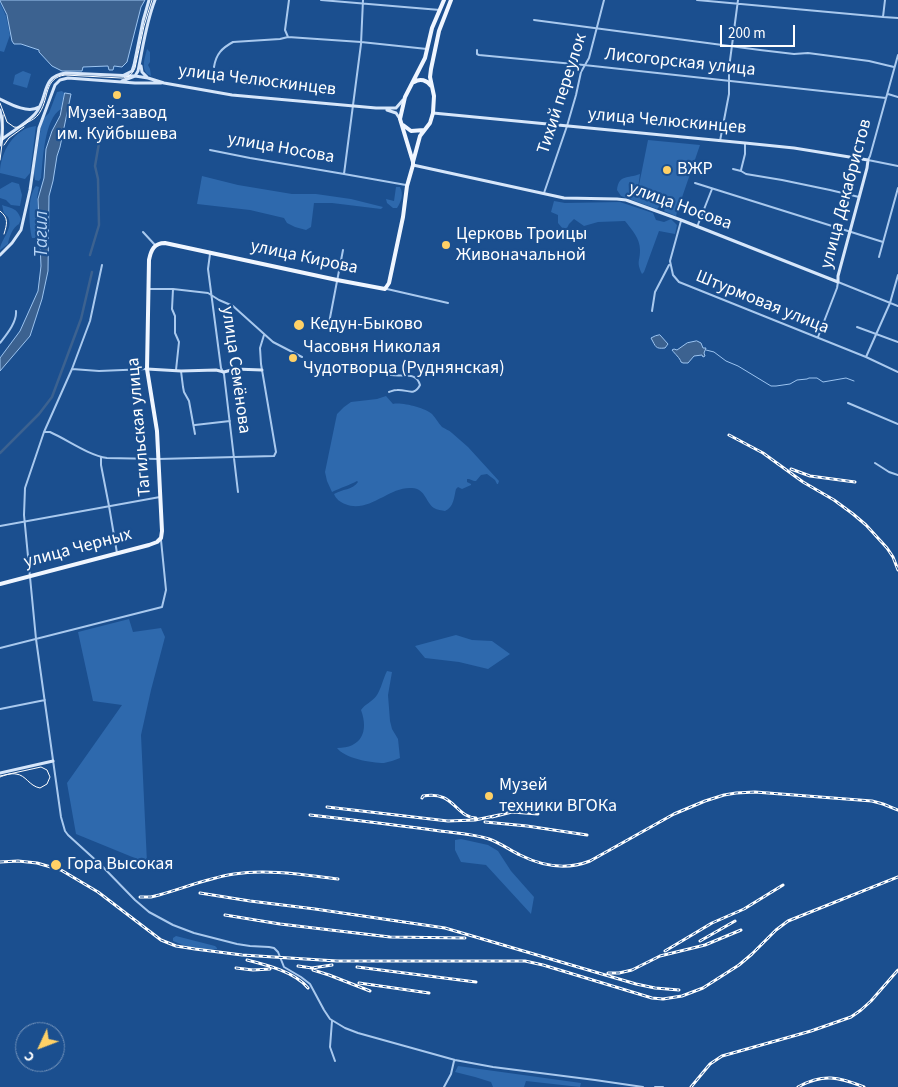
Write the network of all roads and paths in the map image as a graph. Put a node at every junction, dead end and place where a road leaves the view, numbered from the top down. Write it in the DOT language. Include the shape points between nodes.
graph roads {
  1 [pos="149,0"];
  2 [pos="155,0"];
  3 [pos="290,0"];
  4 [pos="321,0"];
  5 [pos="444,0"];
  6 [pos="451,0"];
  7 [pos="604,0"];
  8 [pos="697,0"];
  9 [pos="738,0"];
  10 [pos="886,0"];
  11 [pos="363,2"];
  12 [pos="737,4"];
  13 [pos="440,10"];
  14 [pos="883,17"];
  15 [pos="898,18"];
  16 [pos="534,20"];
  17 [pos="596,29"];
  18 [pos="288,37"];
  19 [pos="361,42"];
  20 [pos="732,46"];
  21 [pos="428,49"];
  22 [pos="477,50"];
  23 [pos="898,55"];
  24 [pos="140,63"];
  25 [pos="584,65"];
  26 [pos="214,66"];
  27 [pos="894,68"];
  28 [pos="122,75"];
  29 [pos="135,76"];
  30 [pos="148,78"];
  31 [pos="729,81"];
  32 [pos="119,82"];
  33 [pos="164,83"];
  34 [pos="413,83"];
  35 [pos="432,88"];
  36 [pos="887,96"];
  37 [pos="898,97"];
  38 [pos="405,98"];
  39 [pos="0,99"];
  40 [pos="354,106"];
  41 [pos="40,107"];
  42 [pos="376,108"];
  43 [pos="0,110"];
  44 [pos="433,113"];
  45 [pos="400,122"];
  46 [pos="567,126"];
  47 [pos="424,130"];
  48 [pos="1,140"];
  49 [pos="720,141"];
  50 [pos="745,143"];
  51 [pos="0,146"];
  52 [pos="210,150"];
  53 [pos="868,160"];
  54 [pos="413,163"];
  55 [pos="898,166"];
  56 [pos="733,169"];
  57 [pos="741,171"];
  58 [pos="344,174"];
  59 [pos="695,183"];
  60 [pos="407,186"];
  61 [pos="712,188"];
  62 [pos="898,188"];
  63 [pos="543,194"];
  64 [pos="859,198"];
  65 [pos="682,220"];
  66 [pos="697,227"];
  67 [pos="143,232"];
  68 [pos="850,232"];
  69 [pos="883,242"];
  70 [pos="155,245"];
  71 [pos="343,250"];
  72 [pos="211,252"];
  73 [pos="0,255"];
  74 [pos="879,257"];
  75 [pos="670,264"];
  76 [pos="102,265"];
  77 [pos="898,275"];
  78 [pos="337,280"];
  79 [pos="838,282"];
  80 [pos="148,289"];
  81 [pos="173,289"];
  82 [pos="385,289"];
  83 [pos="212,295"];
  84 [pos="448,303"];
  85 [pos="890,303"];
  86 [pos="898,306"];
  87 [pos="16,311"];
  88 [pos="652,311"];
  89 [pos="329,323"];
  90 [pos="857,327"];
  91 [pos="264,334"];
  92 [pos="876,334"];
  93 [pos="817,338"];
  94 [pos="898,342"];
  95 [pos="0,343"];
  96 [pos="302,357"];
  97 [pos="866,357"];
  98 [pos="72,369"];
  99 [pos="380,369"];
  100 [pos="147,370"];
  101 [pos="176,370"];
  102 [pos="262,370"];
  103 [pos="181,371"];
  104 [pos="222,371"];
  105 [pos="898,372"];
  106 [pos="389,392"];
  107 [pos="848,403"];
  108 [pos="230,422"];
  109 [pos="898,424"];
  110 [pos="194,425"];
  111 [pos="44,432"];
  112 [pos="195,434"];
  113 [pos="101,457"];
  114 [pos="235,458"];
  115 [pos="158,459"];
  116 [pos="875,463"];
  117 [pos="898,475"];
  118 [pos="238,492"];
  119 [pos="160,497"];
  120 [pos="109,506"];
  121 [pos="24,522"];
  122 [pos="0,526"];
  123 [pos="161,538"];
  124 [pos="117,553"];
  125 [pos="30,576"];
  126 [pos="0,584"];
  127 [pos="36,639"];
  128 [pos="0,648"];
  129 [pos="45,700"];
  130 [pos="0,709"];
  131 [pos="53,761"];
  132 [pos="0,773"];
  133 [pos="332,1021"];
  134 [pos="455,1060"];
  135 [pos="334,1061"];
  136 [pos="444,1087"];
  137 [pos="643,1087"];
  138 [pos="655,1087"];
  139 [pos="663,1087"];
  1 -- 28 [label="street" via="132,71"];
  2 -- 24 [label="street"];
  3 -- 18 [label="street" via="285,30"];
  4 -- 11 [label="street"];
  5 -- 13 [label="main road"];
  6 -- 35 [label="main road" via="437,39 430,77"];
  7 -- 17 [label="street, Тихий переулок"];
  8 -- 12 [label="street"];
  9 -- 12 [label="street"];
  10 -- 14 [label="street"];
  11 -- 13 [label="street"];
  11 -- 19 [label="street"];
  12 -- 14 [label="street"];
  12 -- 20 [label="street"];
  13 -- 21 [label="main road"];
  14 -- 15 [label="street"];
  16 -- 17 [label="street"];
  17 -- 20 [label="street"];
  17 -- 25 [label="street, Тихий переулок"];
  18 -- 19 [label="street"];
  18 -- 26 [label="street" via="233,42 216,56"];
  19 -- 21 [label="street"];
  19 -- 40 [label="street"];
  20 -- 27 [label="street" via="794,54 808,52"];
  20 -- 31 [label="street"];
  21 -- 34 [label="main road"];
  22 -- 25 [label="street, Лисогорская улица" via="478,55"];
  23 -- 27 [label="street, улица Декабристов"];
  24 -- 29 [label="street"];
  24 -- 30 [label="street"];
  25 -- 31 [label="street, Лисогорская улица"];
  25 -- 46 [label="street, Тихий переулок"];
  27 -- 36 [label="street, улица Декабристов"];
  28 -- 29 [label="street, улица Челюскинцев"];
  28 -- 41 [label="street, улица Челюскинцев" via="54,76"];
  29 -- 30 [label="street, улица Челюскинцев"];
  29 -- 32 [label="street"];
  30 -- 33 [label="street, улица Челюскинцев"];
  31 -- 36 [label="street, Лисогорская улица"];
  31 -- 49 [label="street"];
  32 -- 33 [label="street, улица Челюскинцев"];
  32 -- 73 [label="street, улица Челюскинцев" via="68,78 60,80 54,87 40,128 21,230"];
  33 -- 40 [label="street, улица Челюскинцев" via="232,95"];
  34 -- 35 [label="main road" via="426,80"];
  34 -- 38 [label="main road"];
  35 -- 44 [label="main road"];
  36 -- 37 [label="street, Лисогорская улица"];
  36 -- 53 [label="street, улица Декабристов"];
  38 -- 42 [label="street, улица Челюскинцев" via="396,108"];
  38 -- 45 [label="main road"];
  39 -- 41 [label="street" via="29,110"];
  40 -- 42 [label="street, улица Челюскинцев"];
  40 -- 58 [label="street"];
  41 -- 48 [label="street"];
  42 -- 45 [label="street, улица Челюскинцев" via="393,111"];
  43 -- 48 [label="street"];
  44 -- 46 [label="street, улица Челюскинцев"];
  44 -- 47 [label="main road"];
  45 -- 47 [label="main road" via="411,131"];
  45 -- 54 [label="main road"];
  46 -- 49 [label="street, улица Челюскинцев"];
  46 -- 63 [label="street, Тихий переулок"];
  47 -- 54 [label="main road" via="418,139"];
  48 -- 51 [label="street"];
  49 -- 50 [label="street, улица Челюскинцев"];
  50 -- 53 [label="street, улица Челюскинцев"];
  50 -- 57 [label="street"];
  52 -- 58 [label="street, улица Носова"];
  53 -- 55 [label="street, улица Челюскинцев"];
  53 -- 64 [label="street, улица Декабристов"];
  54 -- 60 [label="main road"];
  54 -- 63 [label="street, улица Носова"];
  56 -- 57 [label="street"];
  57 -- 64 [label="street"];
  58 -- 60 [label="street, улица Носова"];
  59 -- 61 [label="street"];
  60 -- 82 [label="main road" via="403,217"];
  61 -- 66 [label="street"];
  61 -- 68 [label="street"];
  62 -- 69 [label="street"];
  63 -- 65 [label="street, улица Носова" via="573,199 621,199"];
  64 -- 68 [label="street, улица Декабристов"];
  65 -- 66 [label="street, улица Носова"];
  65 -- 75 [label="street"];
  66 -- 79 [label="street, улица Носова"];
  67 -- 70 [label="street"];
  68 -- 69 [label="street"];
  68 -- 79 [label="street, улица Декабристов"];
  69 -- 74 [label="street"];
  70 -- 72 [label="main road, улица Кирова" via="165,243"];
  70 -- 80 [label="main road, Тагильская улица" via="149,260"];
  71 -- 78 [label="street"];
  72 -- 78 [label="main road, улица Кирова"];
  72 -- 83 [label="street, улица Семёнова" via="208,269"];
  75 -- 88 [label="street" via="655,292"];
  75 -- 93 [label="street, Штурмовая улица" via="673,275 683,284"];
  76 -- 98 [label="street" via="90,321"];
  77 -- 85 [label="street"];
  78 -- 82 [label="main road, улица Кирова"];
  78 -- 89 [label="street"];
  79 -- 85 [label="street, улица Носова"];
  79 -- 93 [label="street, улица Декабристов"];
  80 -- 81 [label="street"];
  80 -- 100 [label="main road, Тагильская улица"];
  81 -- 83 [label="street"];
  81 -- 101 [label="street" via="172,309 179,342"];
  82 -- 84 [label="street, улица Кирова"];
  83 -- 91 [label="street" via="233,306"];
  83 -- 104 [label="street, улица Семёнова"];
  85 -- 86 [label="street, улица Носова"];
  85 -- 92 [label="street"];
  87 -- 95 [label="street" via="10,329"];
  90 -- 92 [label="street"];
  91 -- 96 [label="street"];
  91 -- 102 [label="street" via="260,354"];
  92 -- 94 [label="street"];
  92 -- 97 [label="street"];
  93 -- 97 [label="street, Штурмовая улица"];
  97 -- 105 [label="street, Штурмовая улица"];
  98 -- 100 [label="street"];
  98 -- 111 [label="street"];
  99 -- 106 [label="street" via="391,374 413,376 419,381 420,385 414,391"];
  100 -- 101 [label="street"];
  100 -- 115 [label="main road, Тагильская улица" via="156,418"];
  101 -- 103 [label="street"];
  102 -- 104 [label="street"];
  102 -- 114 [label="street" via="276,454 272,457"];
  103 -- 104 [label="street"];
  103 -- 110 [label="street"];
  104 -- 108 [label="street, улица Семёнова"];
  107 -- 109 [label="street"];
  108 -- 110 [label="street"];
  108 -- 114 [label="street, улица Семёнова"];
  110 -- 112 [label="street"];
  111 -- 113 [label="street"];
  111 -- 121 [label="street" via="25,488"];
  113 -- 115 [label="street"];
  113 -- 120 [label="street"];
  114 -- 115 [label="street"];
  114 -- 118 [label="street, улица Семёнова"];
  115 -- 119 [label="main road, Тагильская улица"];
  116 -- 117 [label="street"];
  119 -- 120 [label="street"];
  119 -- 123 [label="main road, Тагильская улица"];
  120 -- 121 [label="street"];
  120 -- 124 [label="street"];
  121 -- 122 [label="street"];
  121 -- 125 [label="street"];
  123 -- 124 [label="main road, улица Черных" via="149,545"];
  123 -- 127 [label="street, Тагильская улица" via="166,590 162,607"];
  124 -- 125 [label="main road, улица Черных"];
  125 -- 126 [label="main road, улица Черных"];
  125 -- 127 [label="street"];
  127 -- 128 [label="street"];
  127 -- 129 [label="street"];
  129 -- 130 [label="street"];
  129 -- 131 [label="street"];
  131 -- 132 [label="street"];
  131 -- 133 [label="street" via="65,831 135,900 162,920 194,933 237,944 274,948 284,967 310,984"];
  133 -- 134 [label="street" via="358,1033"];
  133 -- 135 [label="street" via="330,1046"];
  134 -- 136 [label="street"];
  134 -- 137 [label="street"];
  138 -- 139 [label="street"];
}
